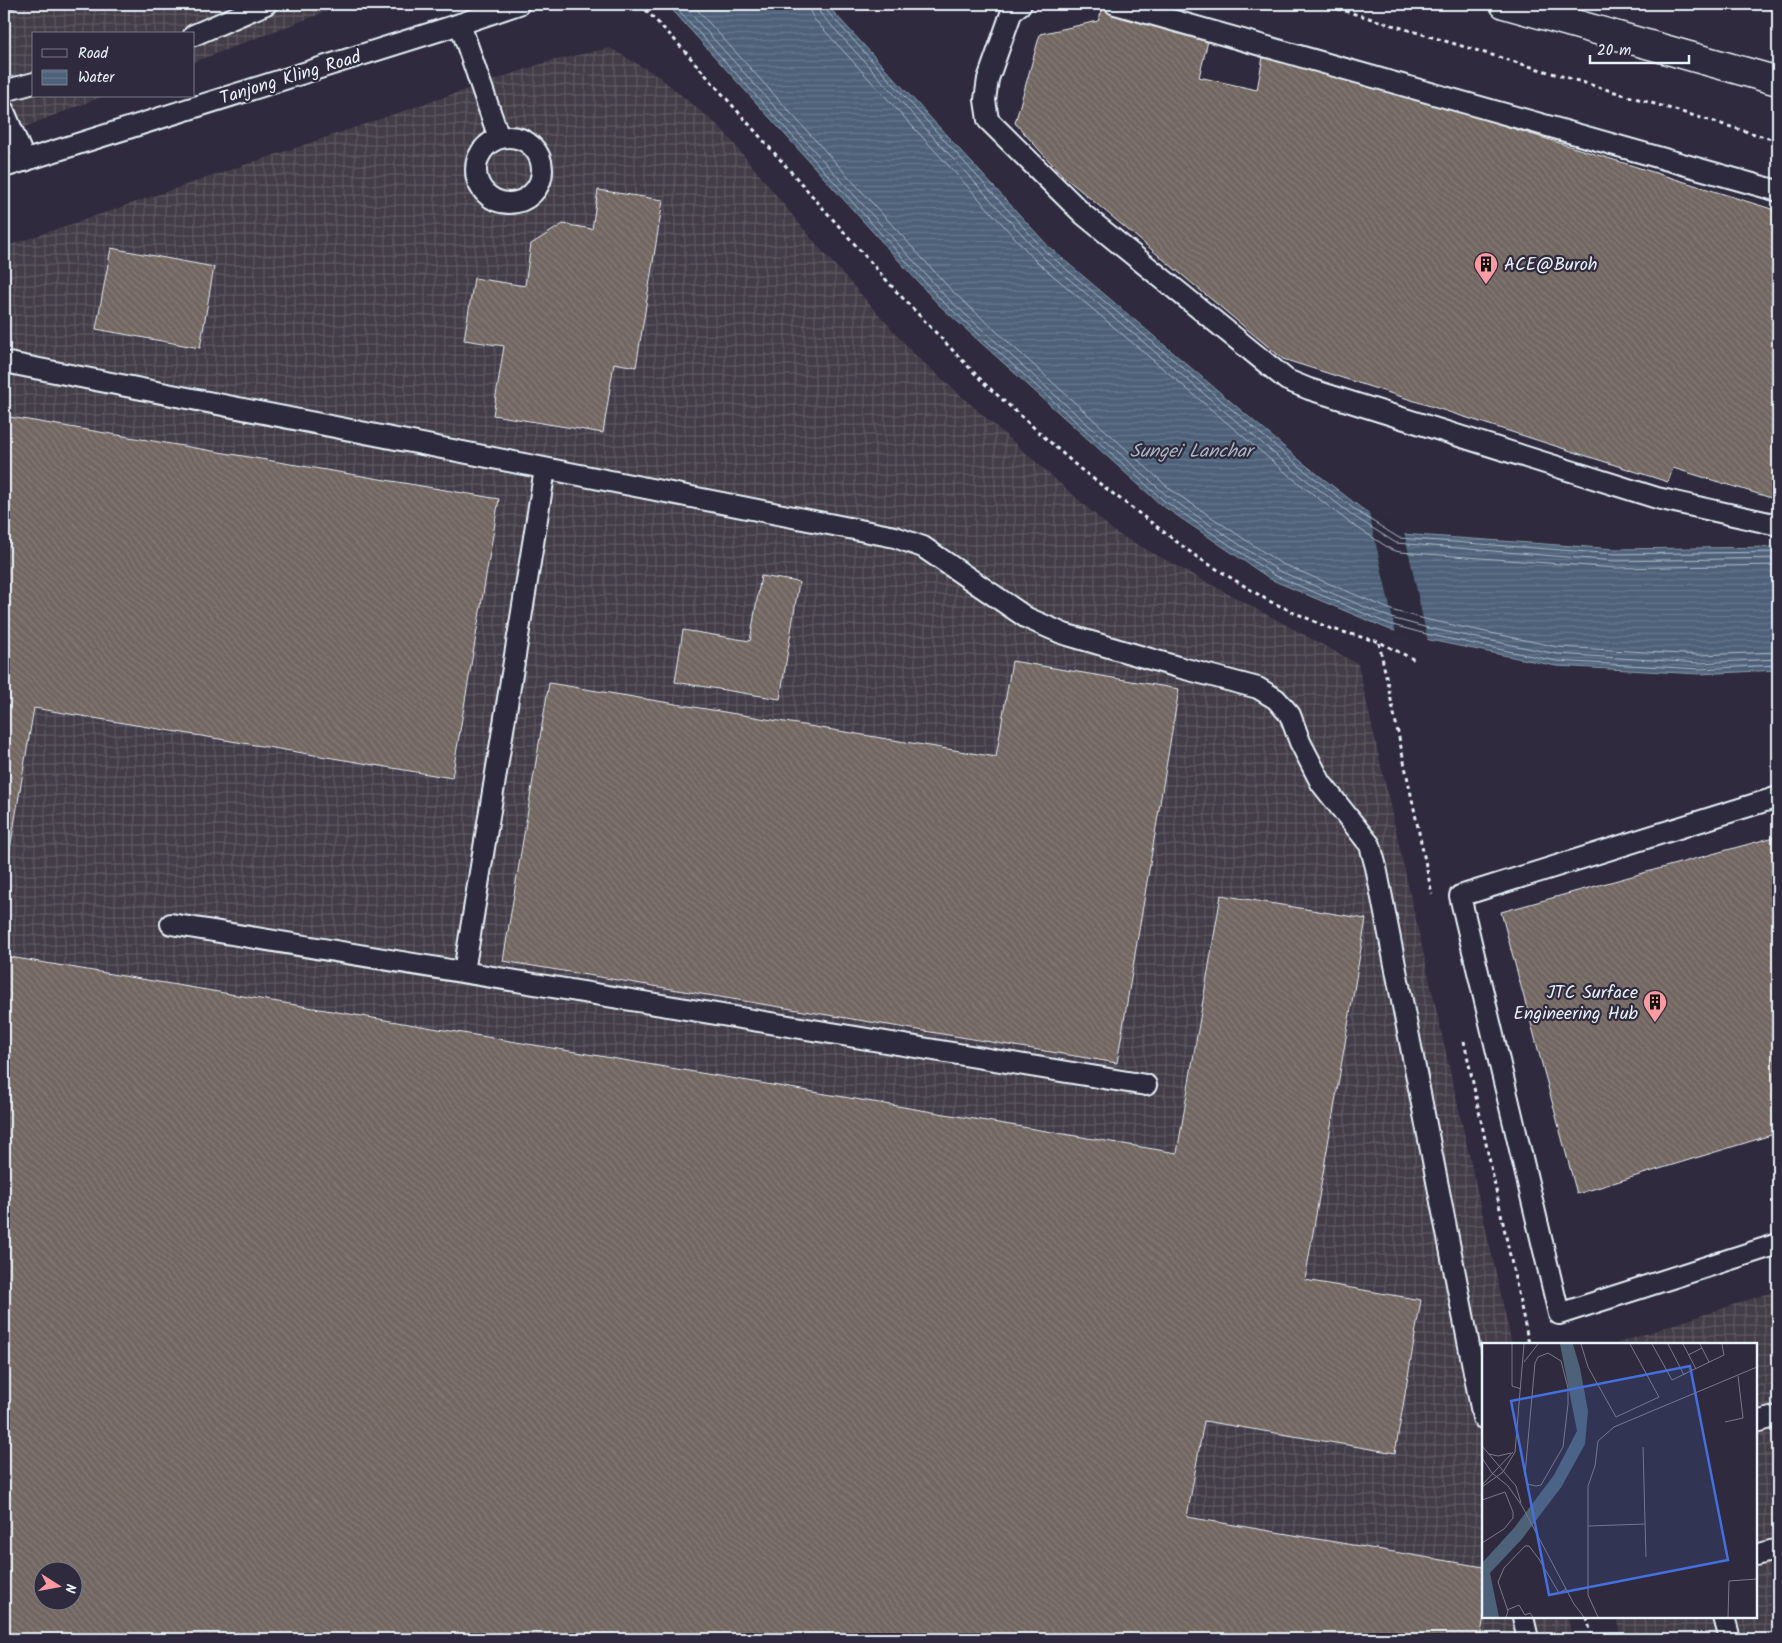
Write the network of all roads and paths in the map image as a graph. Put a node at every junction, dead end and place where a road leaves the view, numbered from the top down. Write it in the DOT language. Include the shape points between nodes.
graph roads {
  1 [pos="266,4"];
  2 [pos="519,4"];
  3 [pos="640,4"];
  4 [pos="1021,4"];
  5 [pos="1116,4"];
  6 [pos="1322,4"];
  7 [pos="1504,4"];
  8 [pos="1755,4"];
  9 [pos="1778,11"];
  10 [pos="460,24"];
  11 [pos="195,35"];
  12 [pos="1778,80"];
  13 [pos="32,84"];
  14 [pos="4,92"];
  15 [pos="4,111"];
  16 [pos="499,138"];
  17 [pos="1778,141"];
  18 [pos="25,161"];
  19 [pos="4,167"];
  20 [pos="1778,191"];
  21 [pos="4,362"];
  22 [pos="545,468"];
  23 [pos="1778,525"];
  24 [pos="1415,660"];
  25 [pos="1778,796"];
  26 [pos="171,924"];
  27 [pos="464,972"];
  28 [pos="1146,1085"];
  29 [pos="1778,1244"];
  30 [pos="1482,1413"];
  31 [pos="1778,1416"];
  32 [pos="1757,1422"];
  33 [pos="1778,1549"];
  34 [pos="1757,1555"];
  35 [pos="1523,1618"];
  36 [pos="1587,1618"];
  37 [pos="1724,1618"];
  38 [pos="1528,1639"];
  39 [pos="1592,1639"];
  40 [pos="1730,1639"];
  1 -- 11 [label="lane"];
  2 -- 10 [label="lane, Tanjong Kling Road"];
  3 -- 24 [label="path" via="896,291 985,384 1079,468 1197,557 1269,601 1329,628 1378,642"];
  4 -- 23 [label="lane" via="1012,11 988,78 985,100 988,120 1084,214 1287,380 1657,498"];
  5 -- 20 [label="lane"];
  6 -- 17 [label="path"];
  7 -- 12 [label="street"];
  8 -- 9 [label="path"];
  10 -- 16 [label="lane"];
  10 -- 18 [label="lane, Tanjong Kling Road"];
  13 -- 14 [label="lane"];
  15 -- 18 [label="lane"];
  18 -- 19 [label="lane, Tanjong Kling Road"];
  21 -- 22 [label="lane"];
  22 -- 27 [label="lane"];
  22 -- 30 [label="lane" via="895,537 923,547 1027,618 1064,634 1258,688 1276,699 1290,715 1321,783 1370,845"];
  25 -- 29 [label="lane" via="1460,896 1560,1314"];
  26 -- 27 [label="lane"];
  27 -- 28 [label="lane"];
  31 -- 32 [label="lane"];
  33 -- 34 [label="lane"];
  35 -- 38 [label="lane"];
  36 -- 39 [label="path"];
  37 -- 40 [label="lane"];
}
